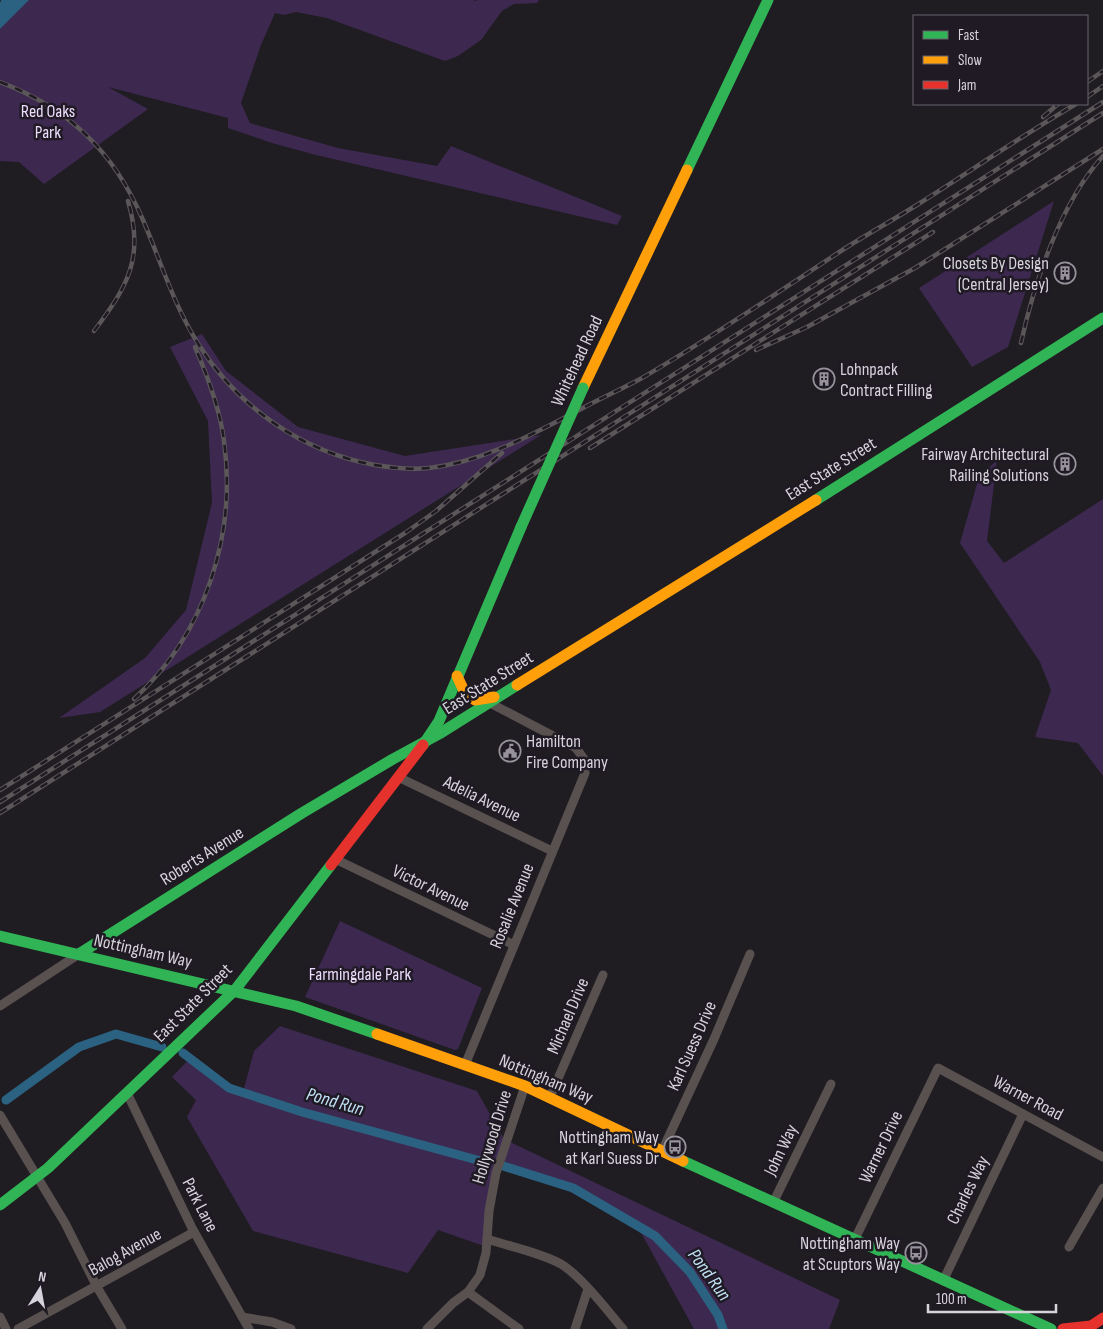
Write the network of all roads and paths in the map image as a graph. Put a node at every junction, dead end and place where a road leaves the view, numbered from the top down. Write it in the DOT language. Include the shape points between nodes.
graph roads {
  1 [pos="768,0"];
  2 [pos="1103,318"];
  3 [pos="457,676"];
  4 [pos="495,700"];
  5 [pos="426,741"];
  6 [pos="398,777"];
  7 [pos="552,851"];
  8 [pos="335,859"];
  9 [pos="0,936"];
  10 [pos="514,945"];
  11 [pos="79,954"];
  12 [pos="750,954"];
  13 [pos="603,975"];
  14 [pos="234,990"];
  15 [pos="0,1006"];
  16 [pos="465,1065"];
  17 [pos="938,1068"];
  18 [pos="830,1084"];
  19 [pos="525,1086"];
  20 [pos="127,1093"];
  21 [pos="550,1097"];
  22 [pos="0,1114"];
  23 [pos="1023,1114"];
  24 [pos="662,1151"];
  25 [pos="1103,1157"];
  26 [pos="38,1176"];
  27 [pos="1103,1188"];
  28 [pos="774,1204"];
  29 [pos="0,1205"];
  30 [pos="194,1232"];
  31 [pos="487,1239"];
  32 [pos="854,1240"];
  33 [pos="1069,1247"];
  34 [pos="943,1281"];
  35 [pos="97,1286"];
  36 [pos="588,1289"];
  37 [pos="468,1292"];
  38 [pos="242,1317"];
  39 [pos="0,1318"];
  40 [pos="1103,1318"];
  41 [pos="573,1327"];
  42 [pos="6,1329"];
  43 [pos="18,1329"];
  44 [pos="122,1329"];
  45 [pos="249,1329"];
  46 [pos="291,1329"];
  47 [pos="427,1329"];
  48 [pos="519,1329"];
  49 [pos="623,1329"];
  50 [pos="1051,1329"];
  51 [pos="1062,1329"];
  1 -- 3 [label="street, Whitehead Road, bridge" via="583,388"];
  2 -- 4 [label="street, East State Street"];
  3 -- 4 [label="street" via="465,693 475,700"];
  3 -- 5 [label="street, Whitehead Road" via="439,721"];
  4 -- 5 [label="street, East State Street"];
  4 -- 7 [label="street, Rosalie Avenue" via="576,748 584,759 585,774"];
  5 -- 6 [label="street, East State Street"];
  5 -- 11 [label="street, Roberts Avenue" via="266,836"];
  6 -- 7 [label="street, Adelia Avenue"];
  6 -- 8 [label="street, East State Street"];
  7 -- 10 [label="street, Rosalie Avenue"];
  8 -- 10 [label="street, Victor Avenue"];
  8 -- 14 [label="street, East State Street"];
  9 -- 11 [label="street, Nottingham Way"];
  10 -- 16 [label="street, Rosalie Avenue"];
  11 -- 14 [label="street, Nottingham Way"];
  11 -- 15 [label="street, Roberts Avenue"];
  12 -- 24 [label="street, Karl Suess Drive"];
  13 -- 21 [label="street, Michael Drive"];
  14 -- 16 [label="street, Nottingham Way" via="319,1013"];
  14 -- 20 [label="street, East State Street"];
  16 -- 19 [label="street, Nottingham Way"];
  17 -- 23 [label="street, Warner Road"];
  17 -- 32 [label="street, Warner Drive"];
  18 -- 28 [label="street, John Way"];
  19 -- 21 [label="street, Nottingham Way"];
  19 -- 31 [label="street, Hollywood Drive" via="496,1174"];
  20 -- 26 [label="street, East State Street"];
  20 -- 30 [label="street, Park Lane"];
  21 -- 24 [label="street, Nottingham Way"];
  22 -- 26 [label="street"];
  23 -- 25 [label="street, Warner Road"];
  23 -- 34 [label="street, Charles Way"];
  24 -- 28 [label="street, Nottingham Way"];
  26 -- 29 [label="street, East State Street"];
  26 -- 35 [label="street"];
  27 -- 33 [label="street"];
  28 -- 32 [label="street, Nottingham Way"];
  30 -- 35 [label="street, Balog Avenue"];
  30 -- 38 [label="street, Park Lane"];
  31 -- 36 [label="street" via="552,1260"];
  31 -- 37 [label="street, Hollywood Drive" via="484,1264"];
  32 -- 34 [label="street, Nottingham Way"];
  34 -- 50 [label="street, Nottingham Way"];
  35 -- 43 [label="street, Balog Avenue"];
  35 -- 44 [label="street"];
  36 -- 41 [label="street"];
  36 -- 49 [label="street"];
  37 -- 47 [label="street, Hollywood Drive"];
  37 -- 48 [label="street"];
  38 -- 45 [label="street, Park Lane"];
  38 -- 46 [label="street"];
  39 -- 42 [label="street"];
  40 -- 51 [label="street" via="1092,1326"];
}
